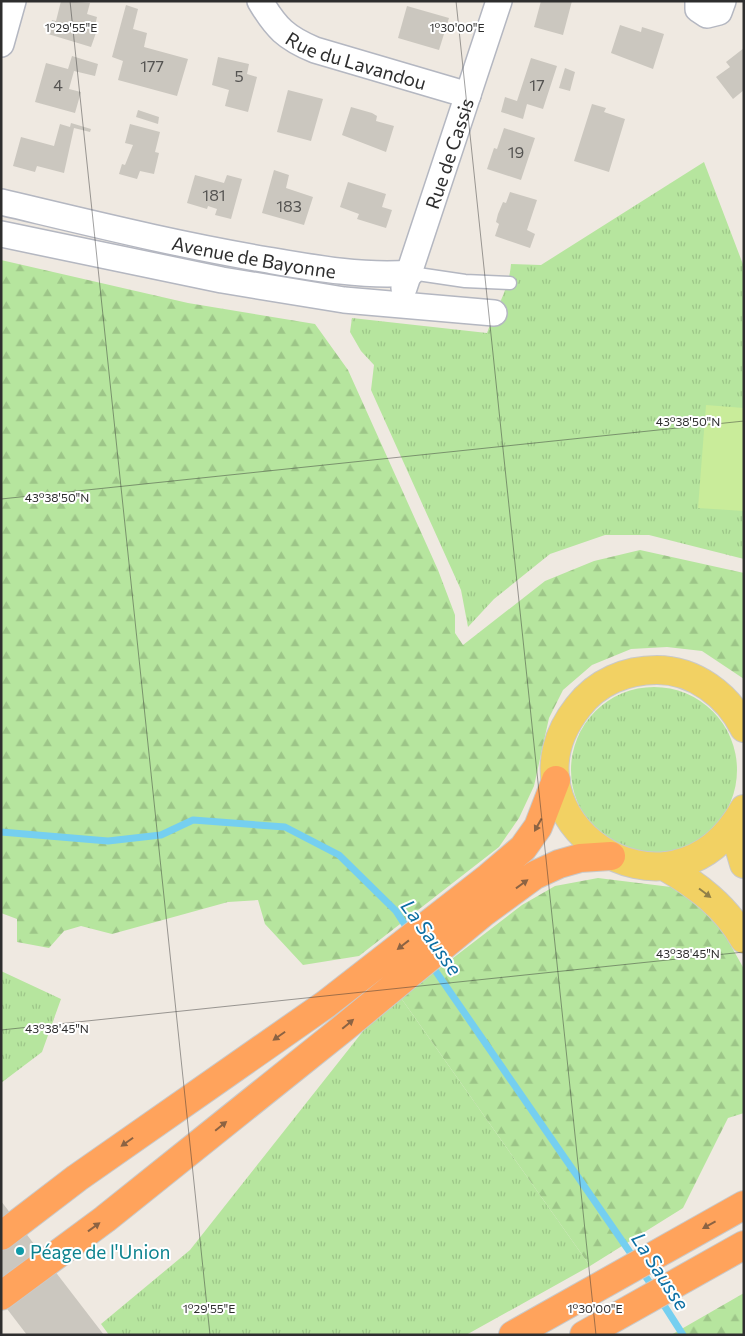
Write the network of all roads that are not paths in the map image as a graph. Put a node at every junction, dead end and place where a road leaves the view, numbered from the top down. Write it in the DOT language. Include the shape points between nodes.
graph roads {
  1 [pos="13,1"];
  2 [pos="260,1"];
  3 [pos="499,1"];
  4 [pos="698,1"];
  5 [pos="722,1"];
  6 [pos="1,44"];
  7 [pos="468,95"];
  8 [pos="1,202"];
  9 [pos="1,234"];
  10 [pos="411,273"];
  11 [pos="510,283"];
  12 [pos="398,304"];
  13 [pos="494,313"];
  14 [pos="744,728"];
  15 [pos="556,780"];
  16 [pos="740,816"];
  17 [pos="611,856"];
  18 [pos="744,864"];
  19 [pos="664,866"];
  20 [pos="476,903"];
  21 [pos="744,939"];
  22 [pos="744,1205"];
  23 [pos="1,1236"];
  24 [pos="744,1245"];
  25 [pos="1,1296"];
  26 [pos="513,1335"];
  27 [pos="584,1335"];
  1 -- 6 [label="street"];
  2 -- 7 [label="street, Rue du Lavandou" via="282,33 296,42"];
  3 -- 7 [label="street, Rue de Cassis"];
  4 -- 5 [label="street" via="698,9 707,15 719,12"];
  7 -- 10 [label="street, Rue de Cassis"];
  8 -- 10 [label="street, Avenue de Bayonne" via="194,248 309,267"];
  9 -- 12 [label="street, Avenue de Bayonne" via="222,280 344,300"];
  10 -- 11 [label="lane, Avenue de Bayonne" via="465,281"];
  10 -- 12 [label="street, Rue de Cassis"];
  12 -- 13 [label="street, Avenue de Bayonne"];
  14 -- 15 [label="main road" via="724,698 706,685 686,675 642,670 601,685 570,716 560,737"];
  15 -- 17 [label="main road" via="574,825 584,838"];
  15 -- 20 [label="highway, one-way" via="538,827"];
  16 -- 18 [label="main road" via="739,847"];
  16 -- 19 [label="main road" via="722,839 705,852"];
  17 -- 19 [label="main road" via="637,865"];
  20 -- 17 [label="highway, one-way" via="559,864 580,858"];
  19 -- 21 [label="main road, one-way" via="712,899 733,921"];
  20 -- 23 [label="highway, one-way" via="362,977 77,1178"];
  25 -- 20 [label="highway, one-way" via="105,1219 378,999"];
  22 -- 26 [label="highway, one-way"];
  24 -- 27 [label="highway"];
}
